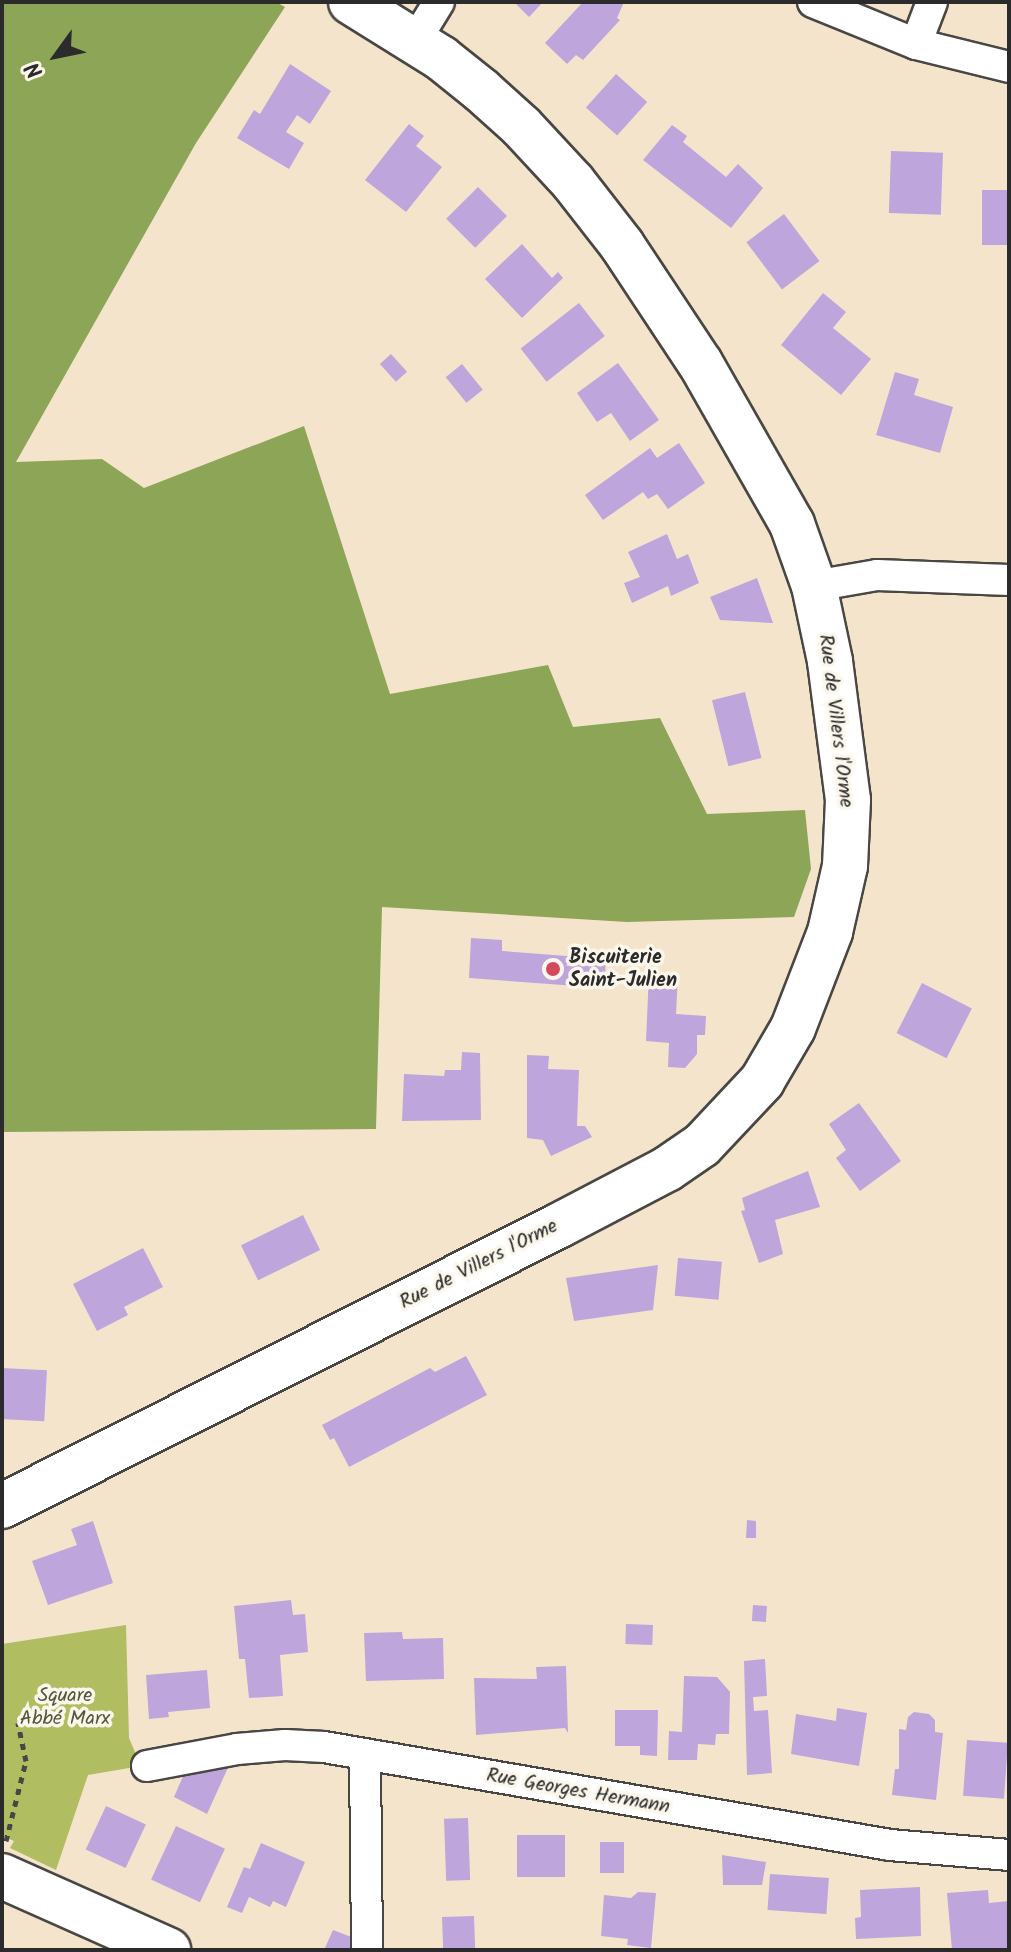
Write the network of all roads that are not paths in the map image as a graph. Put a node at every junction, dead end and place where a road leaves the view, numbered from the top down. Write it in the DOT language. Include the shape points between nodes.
graph roads {
  1 [pos="351,2"];
  2 [pos="439,2"];
  3 [pos="813,2"];
  4 [pos="932,2"];
  5 [pos="415,41"];
  6 [pos="916,44"];
  7 [pos="1009,67"];
  8 [pos="1009,580"];
  9 [pos="814,586"];
  10 [pos="2,1506"];
  11 [pos="365,1757"];
  12 [pos="147,1766"];
  13 [pos="1009,1855"];
  14 [pos="3,1862"];
  15 [pos="168,1950"];
  16 [pos="367,1950"];
  1 -- 5 [label="main road, Rue de Villers l'Orme"];
  2 -- 5 [label="street"];
  3 -- 6 [label="street"];
  4 -- 6 [label="street"];
  5 -- 9 [label="main road, Rue de Villers l'Orme" via="521,126 622,245 767,476 792,524"];
  6 -- 7 [label="street"];
  8 -- 9 [label="street" via="877,575"];
  9 -- 10 [label="main road, Rue de Villers l'Orme" via="830,661 848,800 845,866 830,932 793,1028 762,1081 734,1114 667,1169"];
  11 -- 12 [label="street, Rue Georges Hermann" via="285,1745"];
  11 -- 13 [label="street, Rue Georges Hermann" via="890,1845"];
  11 -- 16 [label="street"];
  14 -- 15 [label="main road"];
}
